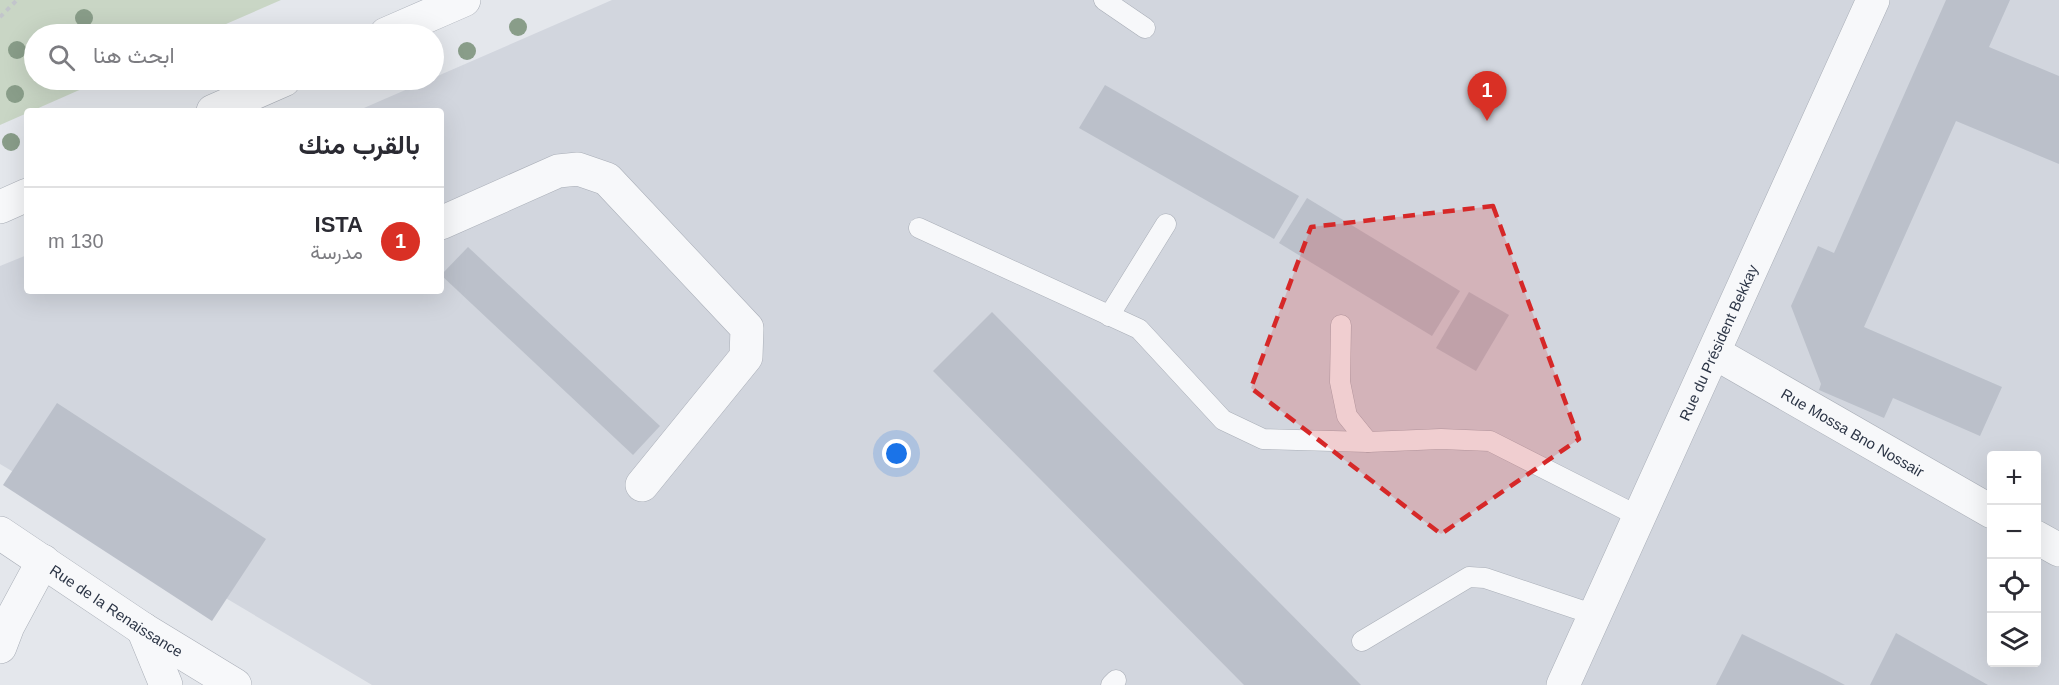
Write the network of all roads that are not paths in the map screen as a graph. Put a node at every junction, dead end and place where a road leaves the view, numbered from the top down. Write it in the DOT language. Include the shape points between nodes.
graph roads {
  1 [pos="464,0"];
  2 [pos="1104,0"];
  3 [pos="1873,0"];
  4 [pos="410,24"];
  5 [pos="1145,28"];
  6 [pos="270,90"];
  7 [pos="251,104"];
  8 [pos="229,108"];
  9 [pos="24,196"];
  10 [pos="0,207"];
  11 [pos="444,222"];
  12 [pos="1166,224"];
  13 [pos="920,228"];
  14 [pos="1109,316"];
  15 [pos="1341,325"];
  16 [pos="1715,353"];
  17 [pos="1368,442"];
  18 [pos="642,485"];
  19 [pos="1987,509"];
  20 [pos="1640,517"];
  21 [pos="0,533"];
  22 [pos="2041,539"];
  23 [pos="2059,550"];
  24 [pos="43,561"];
  25 [pos="1595,615"];
  26 [pos="143,629"];
  27 [pos="1362,641"];
  28 [pos="0,646"];
  29 [pos="166,685"];
  30 [pos="235,685"];
  31 [pos="1563,685"];
  1 -- 4 [label="street"];
  2 -- 5 [label="lane"];
  3 -- 16 [label="street, Rue du Président Bekkay"];
  6 -- 7 [label="street"];
  7 -- 8 [label="street"];
  9 -- 10 [label="street"];
  11 -- 18 [label="street" via="558,171 578,169 607,179 747,328 746,357"];
  12 -- 14 [label="lane"];
  13 -- 14 [label="lane"];
  14 -- 17 [label="lane" via="1139,329 1222,420 1263,439"];
  15 -- 17 [label="lane" via="1340,382 1347,416"];
  16 -- 19 [label="street, Rue Mossa Bno Nossair"];
  16 -- 20 [label="street, Rue du Président Bekkay"];
  17 -- 20 [label="lane" via="1441,438 1490,441"];
  20 -- 25 [label="street, Rue du Président Bekkay"];
  21 -- 24 [label="street, Rue de la Renaissance"];
  22 -- 23 [label="street"];
  24 -- 26 [label="street, Rue de la Renaissance"];
  24 -- 28 [label="street"];
  25 -- 27 [label="lane" via="1496,582 1469,577"];
  25 -- 31 [label="street, Rue du Président Bekkay"];
  26 -- 29 [label="street"];
  26 -- 30 [label="street, Rue de la Renaissance"];
}
